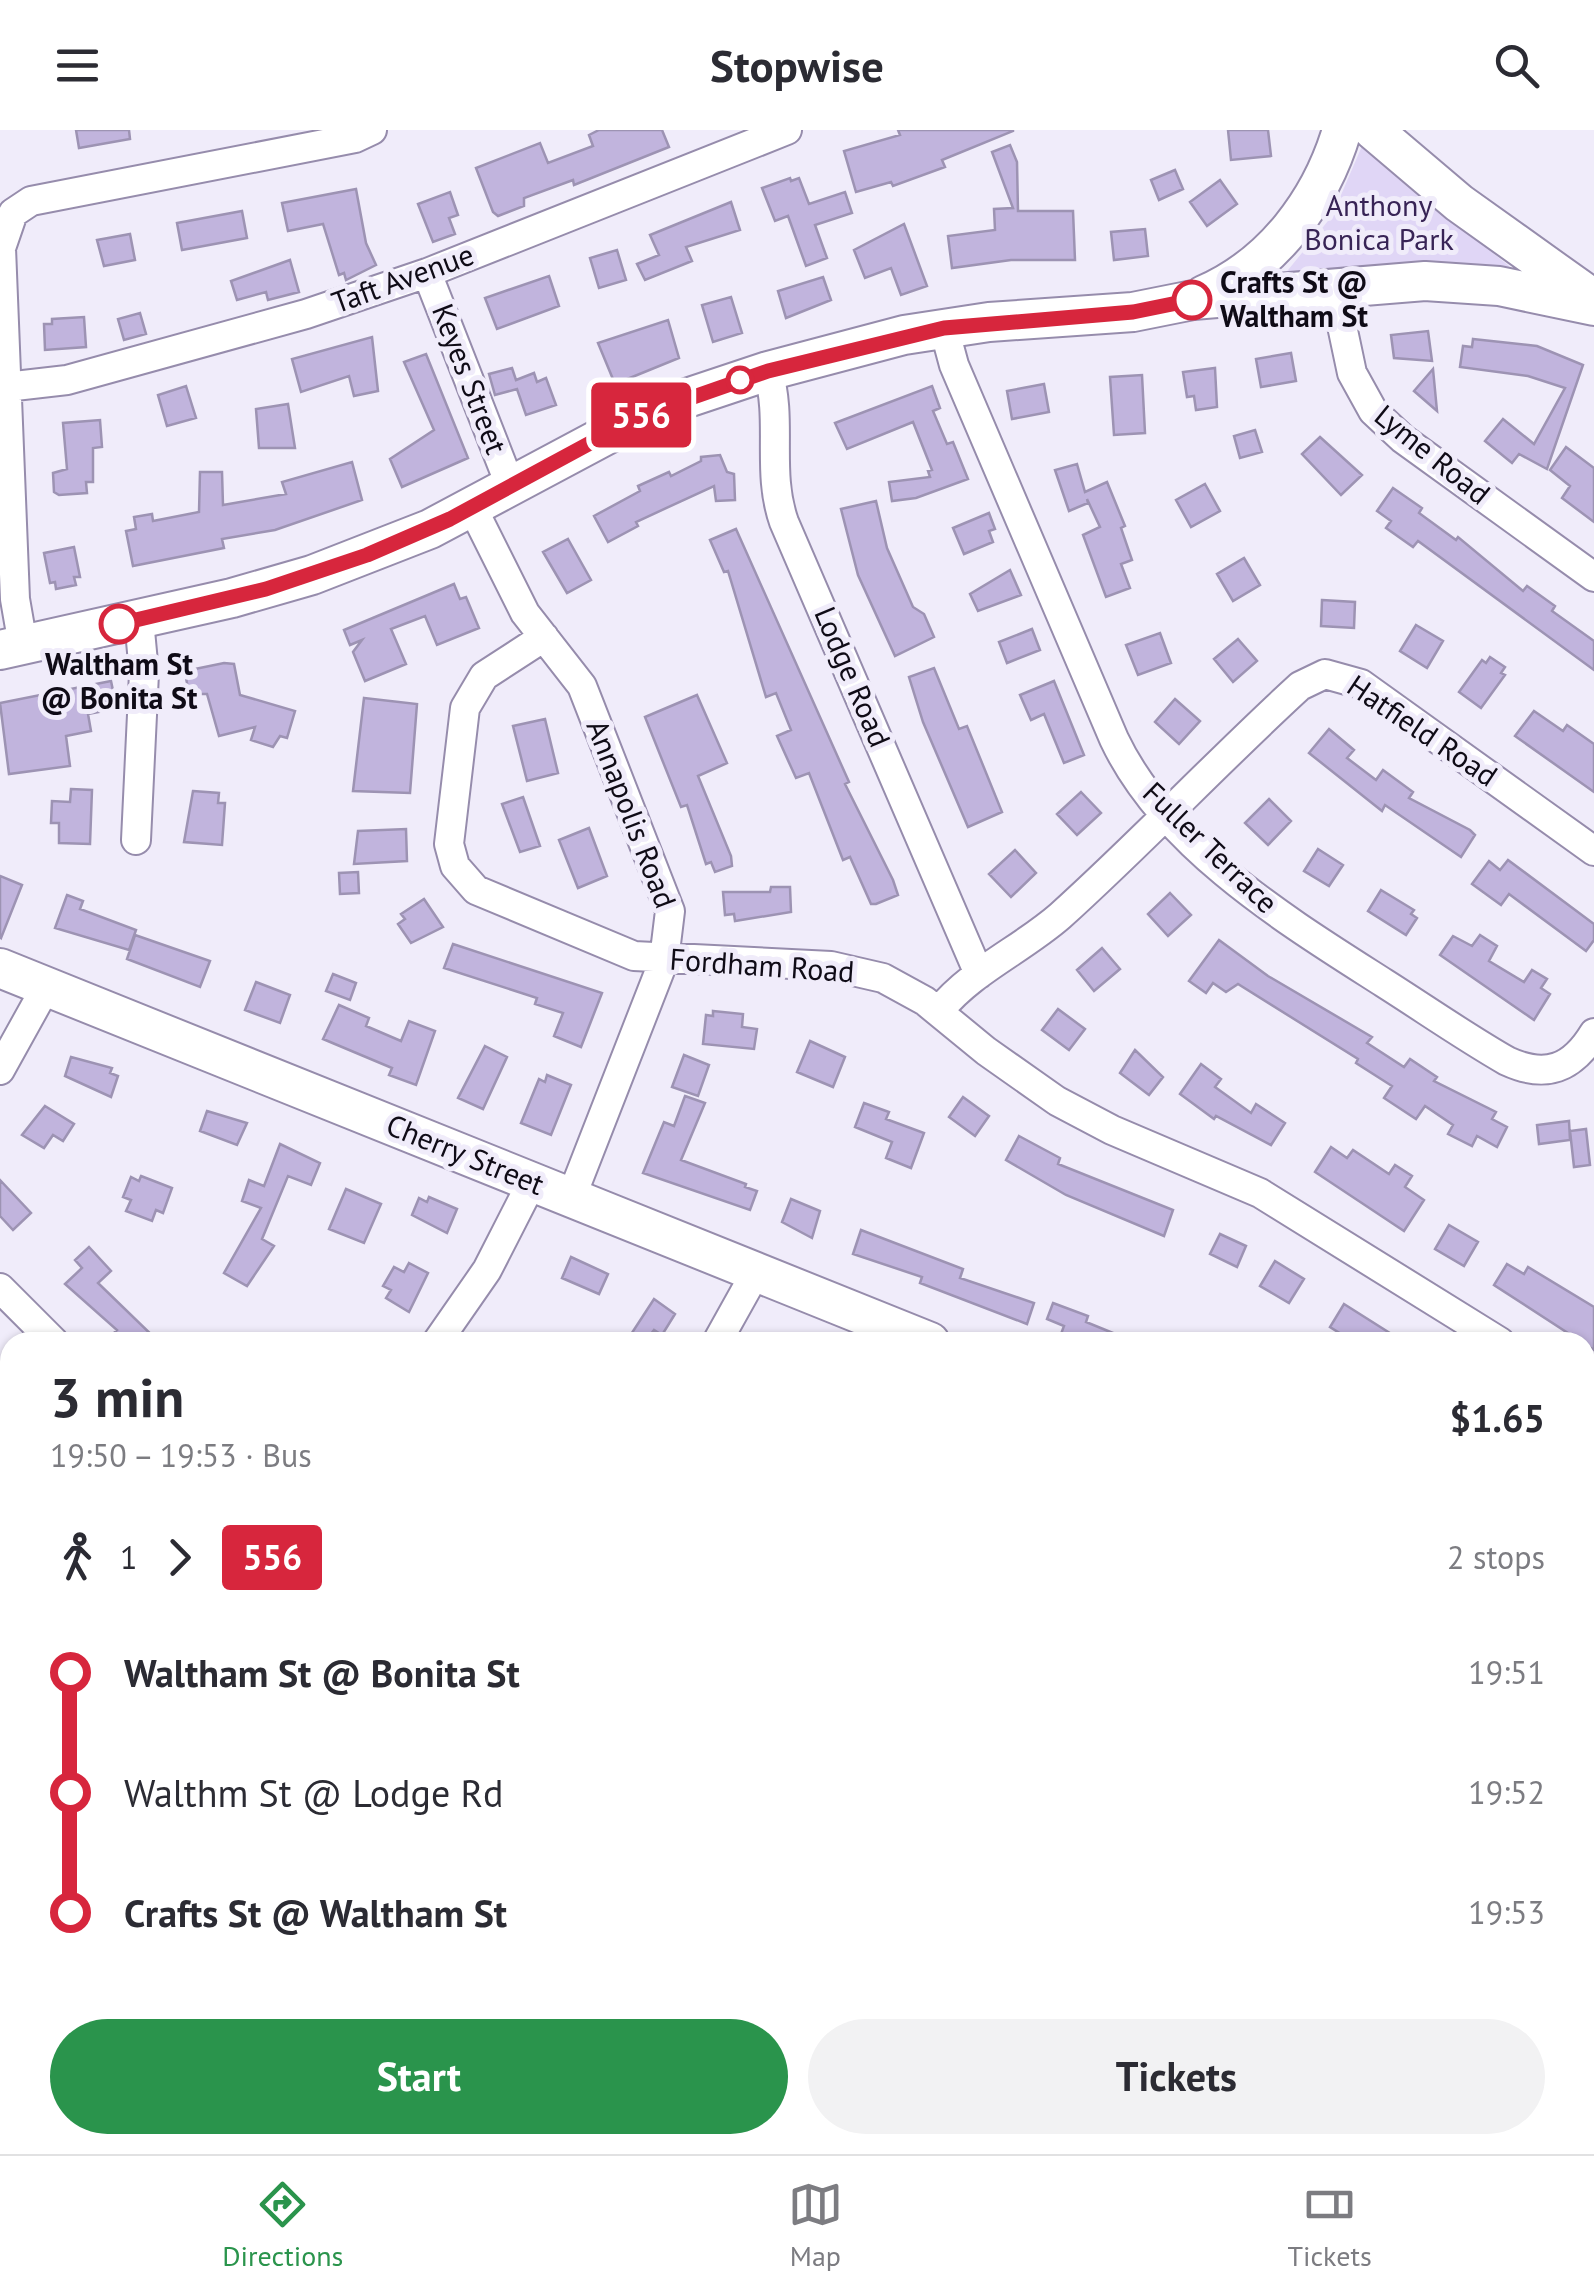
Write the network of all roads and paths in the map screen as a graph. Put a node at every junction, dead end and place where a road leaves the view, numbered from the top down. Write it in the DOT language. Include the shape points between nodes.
graph roads {
  1 [pos="372,130"];
  2 [pos="788,130"];
  3 [pos="1342,130"];
  4 [pos="1374,130"];
  5 [pos="428,273"];
  6 [pos="1334,288"];
  7 [pos="1193,300"];
  8 [pos="1594,303"];
  9 [pos="944,328"];
  10 [pos="768,371"];
  11 [pos="6,387"];
  12 [pos="510,485"];
  13 [pos="472,507"];
  14 [pos="1594,577"];
  15 [pos="139,620"];
  16 [pos="544,637"];
  17 [pos="11,648"];
  18 [pos="1169,816"];
  19 [pos="136,840"];
  20 [pos="1594,851"];
  21 [pos="664,960"];
  22 [pos="0,968"];
  23 [pos="979,974"];
  24 [pos="46,987"];
  25 [pos="939,1012"];
  26 [pos="1594,1033"];
  27 [pos="0,1070"];
  28 [pos="532,1182"];
  29 [pos="571,1198"];
  30 [pos="756,1272"];
  31 [pos="0,1288"];
  32 [pos="44,1332"];
  33 [pos="444,1332"];
  34 [pos="723,1332"];
  35 [pos="905,1332"];
  36 [pos="1484,1332"];
  1 -- 11 [label="street" via="18,208 1,241"];
  2 -- 5 [label="street, Taft Avenue"];
  3 -- 7 [label="main road" via="1320,184 1291,228 1240,276"];
  4 -- 8 [label="main road"];
  5 -- 11 [label="street, Taft Avenue" via="66,380"];
  5 -- 12 [label="street, Keyes Street"];
  6 -- 7 [label="main road"];
  6 -- 8 [label="main road" via="1468,282"];
  6 -- 14 [label="street, Lyme Road" via="1352,372 1373,411 1395,434"];
  7 -- 9 [label="main road" via="1133,312"];
  9 -- 10 [label="main road"];
  9 -- 18 [label="street, Fuller Terrace" via="1114,739"];
  10 -- 12 [label="main road" via="642,415"];
  10 -- 23 [label="street, Lodge Road" via="776,408 773,477 784,522"];
  11 -- 17 [label="street"];
  12 -- 13 [label="main road"];
  13 -- 15 [label="main road" via="312,575"];
  13 -- 16 [label="street, Annapolis Road" via="518,601"];
  15 -- 17 [label="main road"];
  15 -- 19 [label="street" via="144,674"];
  16 -- 21 [label="street, Annapolis Road" via="582,686 668,902"];
  16 -- 21 [label="street, Fordham Road" via="491,670 468,699 448,825 452,860 490,898 624,953"];
  18 -- 20 [label="street, Hatfield Road" via="1300,686 1331,673 1361,684"];
  18 -- 23 [label="street, Hatfield Road" via="1043,931"];
  18 -- 26 [label="street, Fuller Terrace" via="1268,908 1507,1060 1536,1071 1558,1069"];
  21 -- 25 [label="street, Fordham Road" via="854,969 901,986"];
  21 -- 29 [label="street, Annapolis Road"];
  22 -- 24 [label="main road, Cherry Street"];
  23 -- 25 [label="street, Hatfield Road"];
  24 -- 27 [label="street"];
  24 -- 28 [label="main road, Cherry Street"];
  25 -- 36 [label="street, Fordham Road" via="1058,1101 1260,1194"];
  28 -- 29 [label="main road, Cherry Street"];
  28 -- 33 [label="street" via="488,1270"];
  29 -- 30 [label="main road, Cherry Street"];
  30 -- 34 [label="street"];
  30 -- 35 [label="main road, Cherry Street"];
  31 -- 32 [label="street"];
}
